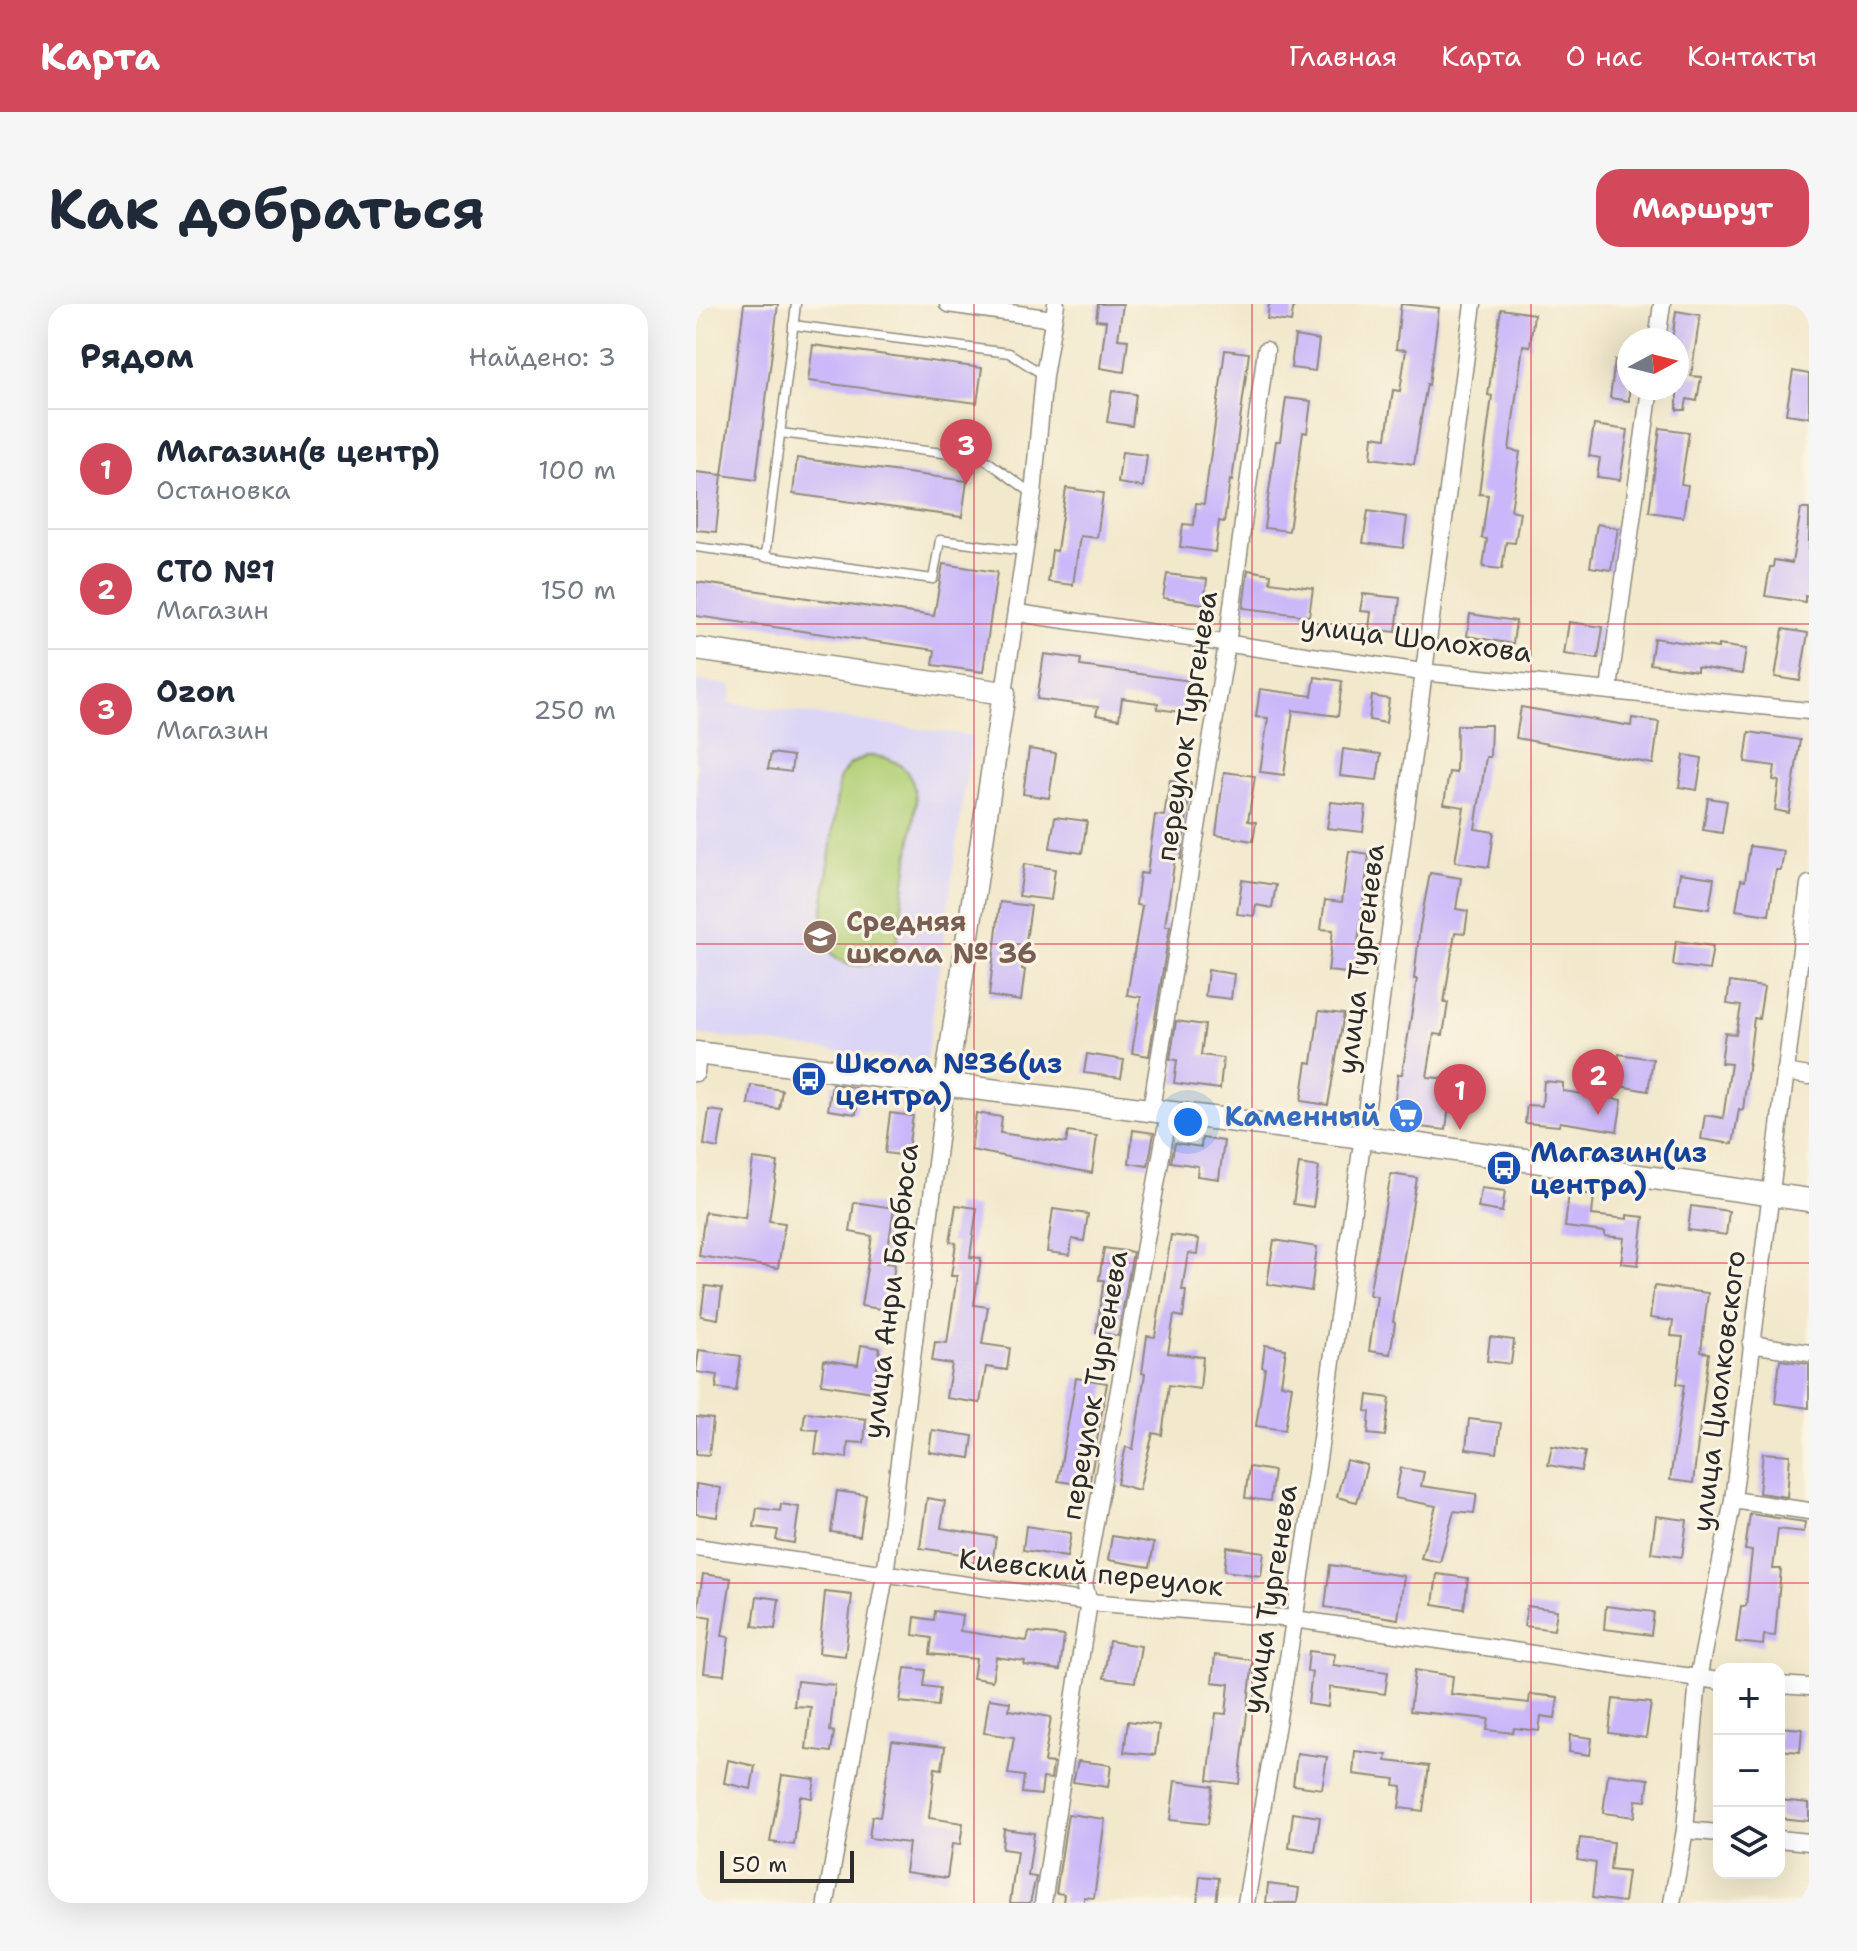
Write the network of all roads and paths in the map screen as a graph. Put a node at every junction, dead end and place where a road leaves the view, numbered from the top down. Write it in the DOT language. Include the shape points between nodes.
graph roads {
  1 [pos="796,304"];
  2 [pos="948,304"];
  3 [pos="1473,304"];
  4 [pos="1662,304"];
  5 [pos="1055,311"];
  6 [pos="793,325"];
  7 [pos="1659,328"];
  8 [pos="1266,350"];
  9 [pos="1044,376"];
  10 [pos="1648,400"];
  11 [pos="780,433"];
  12 [pos="1033,494"];
  13 [pos="696,547"];
  14 [pos="1025,551"];
  15 [pos="765,557"];
  16 [pos="1017,613"];
  17 [pos="1227,644"];
  18 [pos="696,649"];
  19 [pos="1422,672"];
  20 [pos="1609,689"];
  21 [pos="1004,693"];
  22 [pos="1809,711"];
  23 [pos="1809,891"];
  24 [pos="697,1059"];
  25 [pos="1785,1072"];
  26 [pos="1809,1076"];
  27 [pos="946,1083"];
  28 [pos="1160,1110"];
  29 [pos="1363,1137"];
  30 [pos="1770,1195"];
  31 [pos="1809,1200"];
  32 [pos="1751,1344"];
  33 [pos="1809,1353"];
  34 [pos="1733,1500"];
  35 [pos="1809,1511"];
  36 [pos="696,1547"];
  37 [pos="885,1575"];
  38 [pos="1089,1602"];
  39 [pos="1294,1619"];
  40 [pos="1698,1679"];
  41 [pos="1713,1680"];
  42 [pos="1785,1685"];
  43 [pos="1809,1687"];
  44 [pos="1685,1830"];
  45 [pos="1713,1832"];
  46 [pos="1785,1840"];
  47 [pos="1809,1842"];
  48 [pos="826,1903"];
  49 [pos="1043,1903"];
  50 [pos="1246,1903"];
  51 [pos="1672,1903"];
  1 -- 6 [label="lane"];
  2 -- 5 [label="street"];
  3 -- 19 [label="street, улица Тургенева"];
  4 -- 7 [label="street"];
  5 -- 9 [label="street, улица Анри Барбюса"];
  6 -- 9 [label="lane" via="1009,353"];
  6 -- 11 [label="lane"];
  8 -- 17 [label="street, переулок Тургенева"];
  9 -- 12 [label="street, улица Анри Барбюса"];
  10 -- 20 [label="street"];
  11 -- 12 [label="lane" via="983,458"];
  11 -- 15 [label="lane"];
  12 -- 14 [label="street, улица Анри Барбюса"];
  13 -- 15 [label="lane"];
  14 -- 15 [label="lane" via="940,540 933,579"];
  14 -- 16 [label="street, улица Анри Барбюса"];
  16 -- 17 [label="street, улица Шолохова"];
  16 -- 21 [label="street, улица Анри Барбюса"];
  17 -- 19 [label="street, улица Шолохова"];
  17 -- 28 [label="street, переулок Тургенева"];
  18 -- 21 [label="street"];
  19 -- 20 [label="street, улица Шолохова"];
  19 -- 29 [label="street, улица Тургенева"];
  20 -- 22 [label="street, улица Шолохова"];
  21 -- 27 [label="street, улица Анри Барбюса"];
  23 -- 25 [label="street, улица Циолковского"];
  24 -- 27 [label="street"];
  25 -- 26 [label="street"];
  25 -- 30 [label="street, улица Циолковского"];
  27 -- 28 [label="street"];
  27 -- 37 [label="street, улица Анри Барбюса"];
  28 -- 29 [label="street"];
  28 -- 38 [label="street, переулок Тургенева" via="1084,1584"];
  29 -- 30 [label="street"];
  29 -- 39 [label="street, улица Тургенева"];
  30 -- 31 [label="street"];
  30 -- 32 [label="street, улица Циолковского"];
  32 -- 33 [label="street"];
  32 -- 34 [label="street, улица Циолковского"];
  34 -- 35 [label="street"];
  34 -- 40 [label="street, улица Циолковского"];
  36 -- 37 [label="street, Киевский переулок"];
  37 -- 38 [label="street, Киевский переулок"];
  37 -- 48 [label="street, улица Анри Барбюса"];
  38 -- 39 [label="street, Киевский переулок"];
  38 -- 49 [label="street, переулок Тургенева"];
  39 -- 40 [label="street, Киевский переулок"];
  39 -- 50 [label="street, улица Тургенева"];
  40 -- 41 [label="street, Киевский переулок"];
  40 -- 44 [label="street, улица Циолковского"];
  42 -- 43 [label="street"];
  44 -- 45 [label="street"];
  44 -- 51 [label="street, улица Циолковского"];
  46 -- 47 [label="street"];
}
